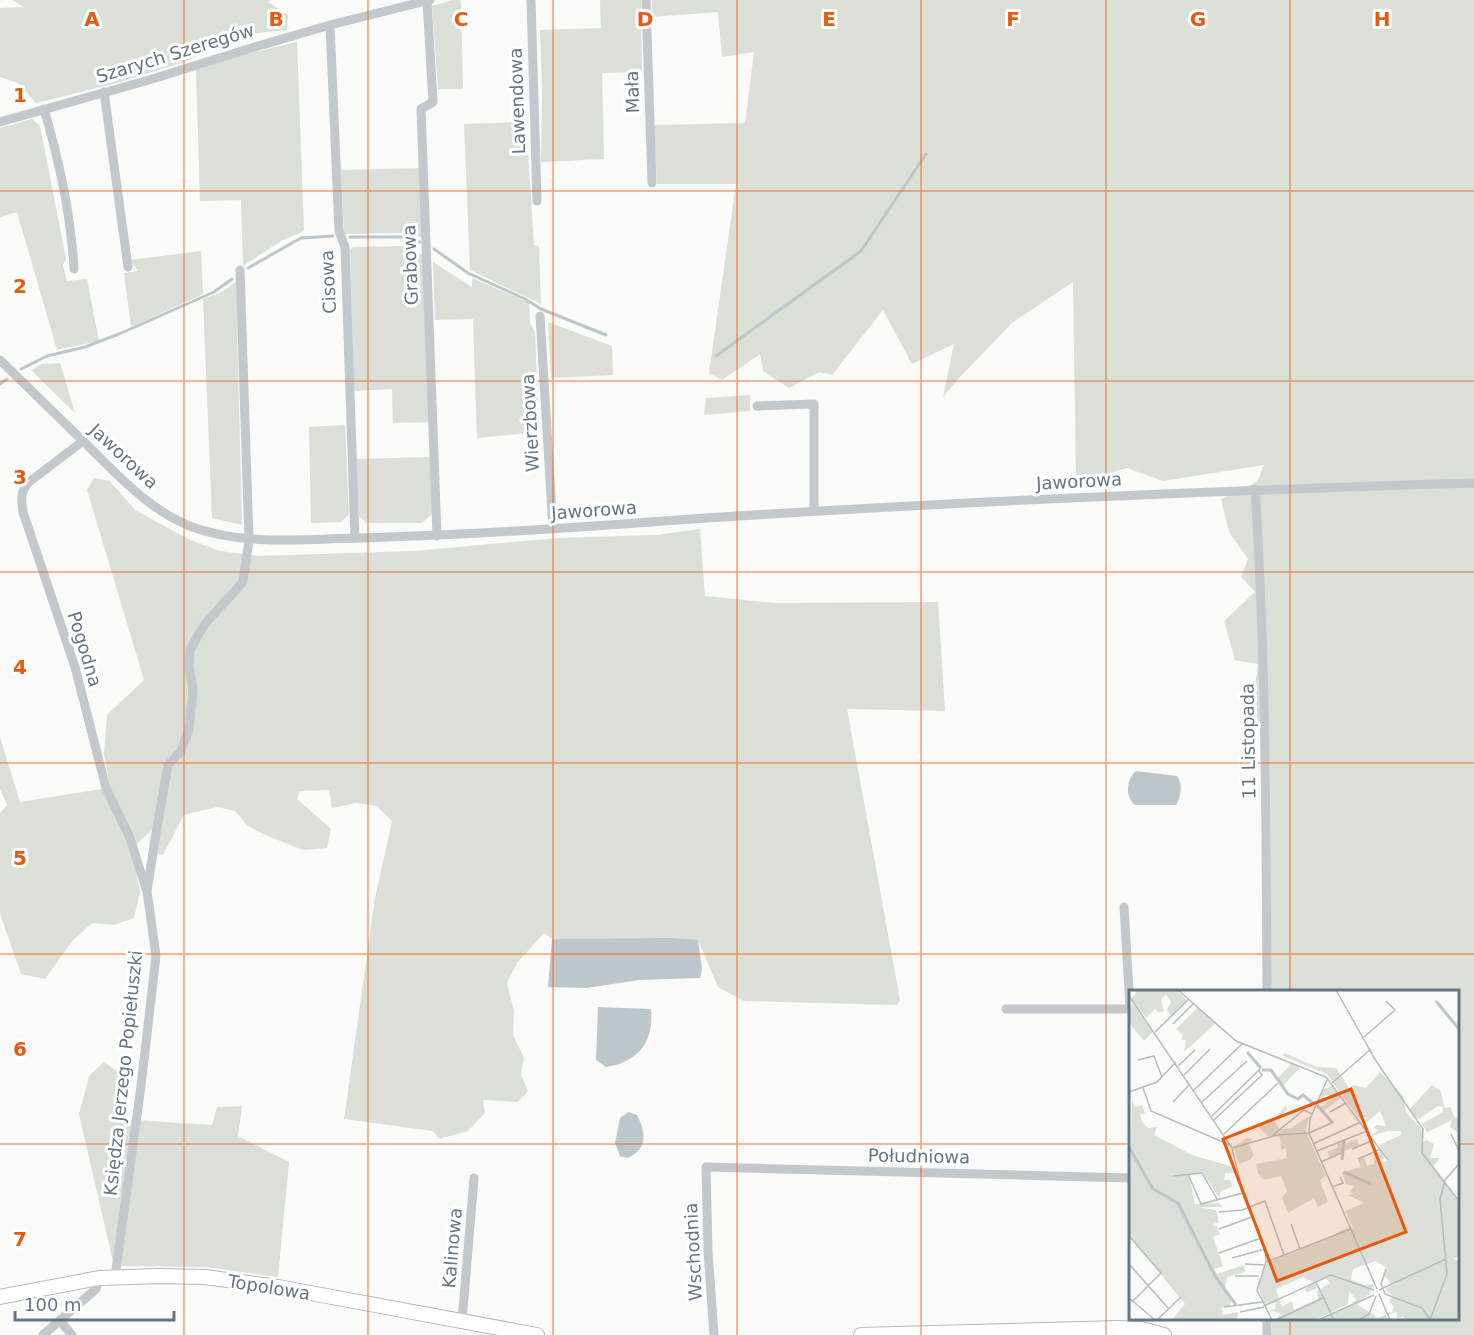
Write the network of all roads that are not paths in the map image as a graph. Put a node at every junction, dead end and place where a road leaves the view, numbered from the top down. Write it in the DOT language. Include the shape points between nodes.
graph roads {
  1 [pos="429,0"];
  2 [pos="531,0"];
  3 [pos="646,0"];
  4 [pos="330,26"];
  5 [pos="104,92"];
  6 [pos="44,109"];
  7 [pos="0,122"];
  8 [pos="652,183"];
  9 [pos="537,201"];
  10 [pos="128,267"];
  11 [pos="74,269"];
  12 [pos="240,270"];
  13 [pos="540,316"];
  14 [pos="0,360"];
  15 [pos="757,406"];
  16 [pos="83,441"];
  17 [pos="1474,483"];
  18 [pos="1255,489"];
  19 [pos="814,511"];
  20 [pos="553,529"];
  21 [pos="437,536"];
  22 [pos="355,538"];
  23 [pos="249,540"];
  24 [pos="147,891"];
  25 [pos="1124,907"];
  26 [pos="1267,990"];
  27 [pos="1129,992"];
  28 [pos="1006,1009"];
  29 [pos="1129,1009"];
  30 [pos="706,1167"];
  31 [pos="474,1178"];
  32 [pos="1129,1178"];
  33 [pos="115,1277"];
  34 [pos="99,1278"];
  35 [pos="0,1297"];
  36 [pos="60,1321"];
  37 [pos="462,1321"];
  38 [pos="1034,1333"];
  39 [pos="1147,1333"];
  40 [pos="43,1335"];
  41 [pos="72,1335"];
  42 [pos="537,1335"];
  43 [pos="714,1335"];
  44 [pos="861,1335"];
  45 [pos="1164,1335"];
  1 -- 4 [label="street, Szarych Szeregów"];
  1 -- 21 [label="street, Grabowa" via="433,102 421,109"];
  2 -- 9 [label="street, Lawendowa"];
  3 -- 8 [label="street, Mała"];
  4 -- 5 [label="street, Szarych Szeregów"];
  4 -- 22 [label="street, Cisowa" via="339,231 345,247"];
  5 -- 6 [label="street, Szarych Szeregów"];
  5 -- 10 [label="street"];
  6 -- 7 [label="street, Szarych Szeregów"];
  6 -- 11 [label="street" via="55,146"];
  12 -- 23 [label="street, Księdza Jerzego Popiełuszki"];
  13 -- 20 [label="street, Wierzbowa"];
  14 -- 16 [label="street, Jaworowa"];
  15 -- 19 [label="street" via="814,404"];
  16 -- 23 [label="street, Jaworowa" via="125,483 169,516 217,535"];
  16 -- 24 [label="street, Pogodna" via="28,482 21,499 75,667 106,788 130,838"];
  17 -- 18 [label="street, Jaworowa"];
  18 -- 19 [label="street, Jaworowa"];
  18 -- 26 [label="street, 11 Listopada" via="1263,678"];
  19 -- 20 [label="street, Jaworowa"];
  20 -- 21 [label="street, Jaworowa"];
  21 -- 22 [label="street, Jaworowa"];
  22 -- 23 [label="street, Jaworowa"];
  23 -- 24 [label="street, Księdza Jerzego Popiełuszki" via="243,582 204,625 190,650 193,691 189,729 181,751 168,765"];
  24 -- 33 [label="street, Księdza Jerzego Popiełuszki" via="156,956"];
  25 -- 27 [label="street"];
  28 -- 29 [label="street"];
  30 -- 32 [label="street, Południowa"];
  30 -- 43 [label="street, Wschodnia"];
  31 -- 37 [label="street, Kalinowa"];
  33 -- 34 [label="street, Topolowa"];
  33 -- 37 [label="street, Topolowa" via="205,1277"];
  34 -- 35 [label="street, Topolowa"];
  34 -- 36 [label="street" via="96,1289"];
  36 -- 40 [label="street"];
  36 -- 41 [label="street"];
  37 -- 42 [label="street, Topolowa"];
  38 -- 39 [label="street" via="1120,1328"];
  38 -- 44 [label="street"];
  39 -- 45 [label="street"];
}
